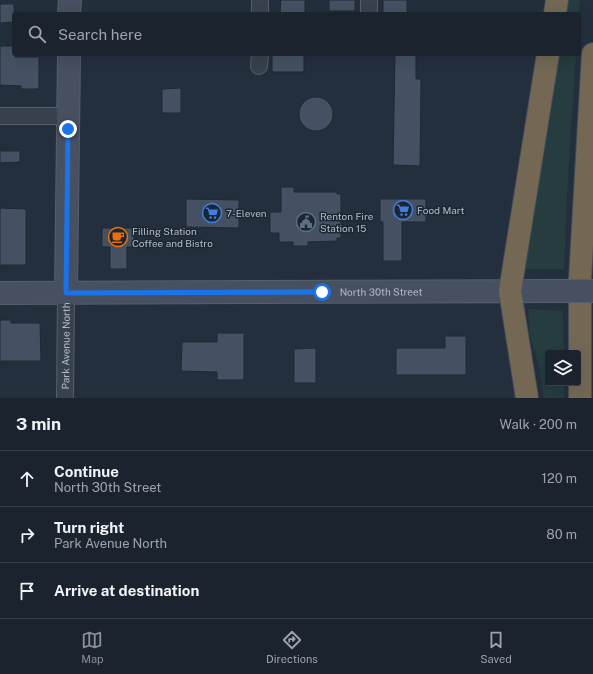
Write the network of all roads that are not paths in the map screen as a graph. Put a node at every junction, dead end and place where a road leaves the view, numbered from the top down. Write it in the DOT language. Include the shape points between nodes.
graph roads {
  1 [pos="70,0"];
  2 [pos="260,0"];
  3 [pos="369,0"];
  4 [pos="557,0"];
  5 [pos="69,12"];
  6 [pos="260,12"];
  7 [pos="369,12"];
  8 [pos="555,12"];
  9 [pos="593,54"];
  10 [pos="69,56"];
  11 [pos="548,56"];
  12 [pos="0,116"];
  13 [pos="68,116"];
  14 [pos="510,291"];
  15 [pos="593,291"];
  16 [pos="0,293"];
  17 [pos="66,293"];
  18 [pos="65,398"];
  19 [pos="527,398"];
  20 [pos="580,398"];
  1 -- 5 [label="street"];
  2 -- 6 [label="street"];
  3 -- 7 [label="street"];
  4 -- 8 [label="highway"];
  9 -- 20 [label="highway" via="580,279"];
  10 -- 13 [label="street, Park Avenue North"];
  11 -- 14 [label="highway"];
  12 -- 13 [label="street"];
  13 -- 17 [label="street, Park Avenue North"];
  14 -- 15 [label="street, North 30th Street, bridge"];
  14 -- 17 [label="street, North 30th Street"];
  14 -- 19 [label="highway"];
  16 -- 17 [label="street, North 30th Street"];
  17 -- 18 [label="street, Park Avenue North"];
}
